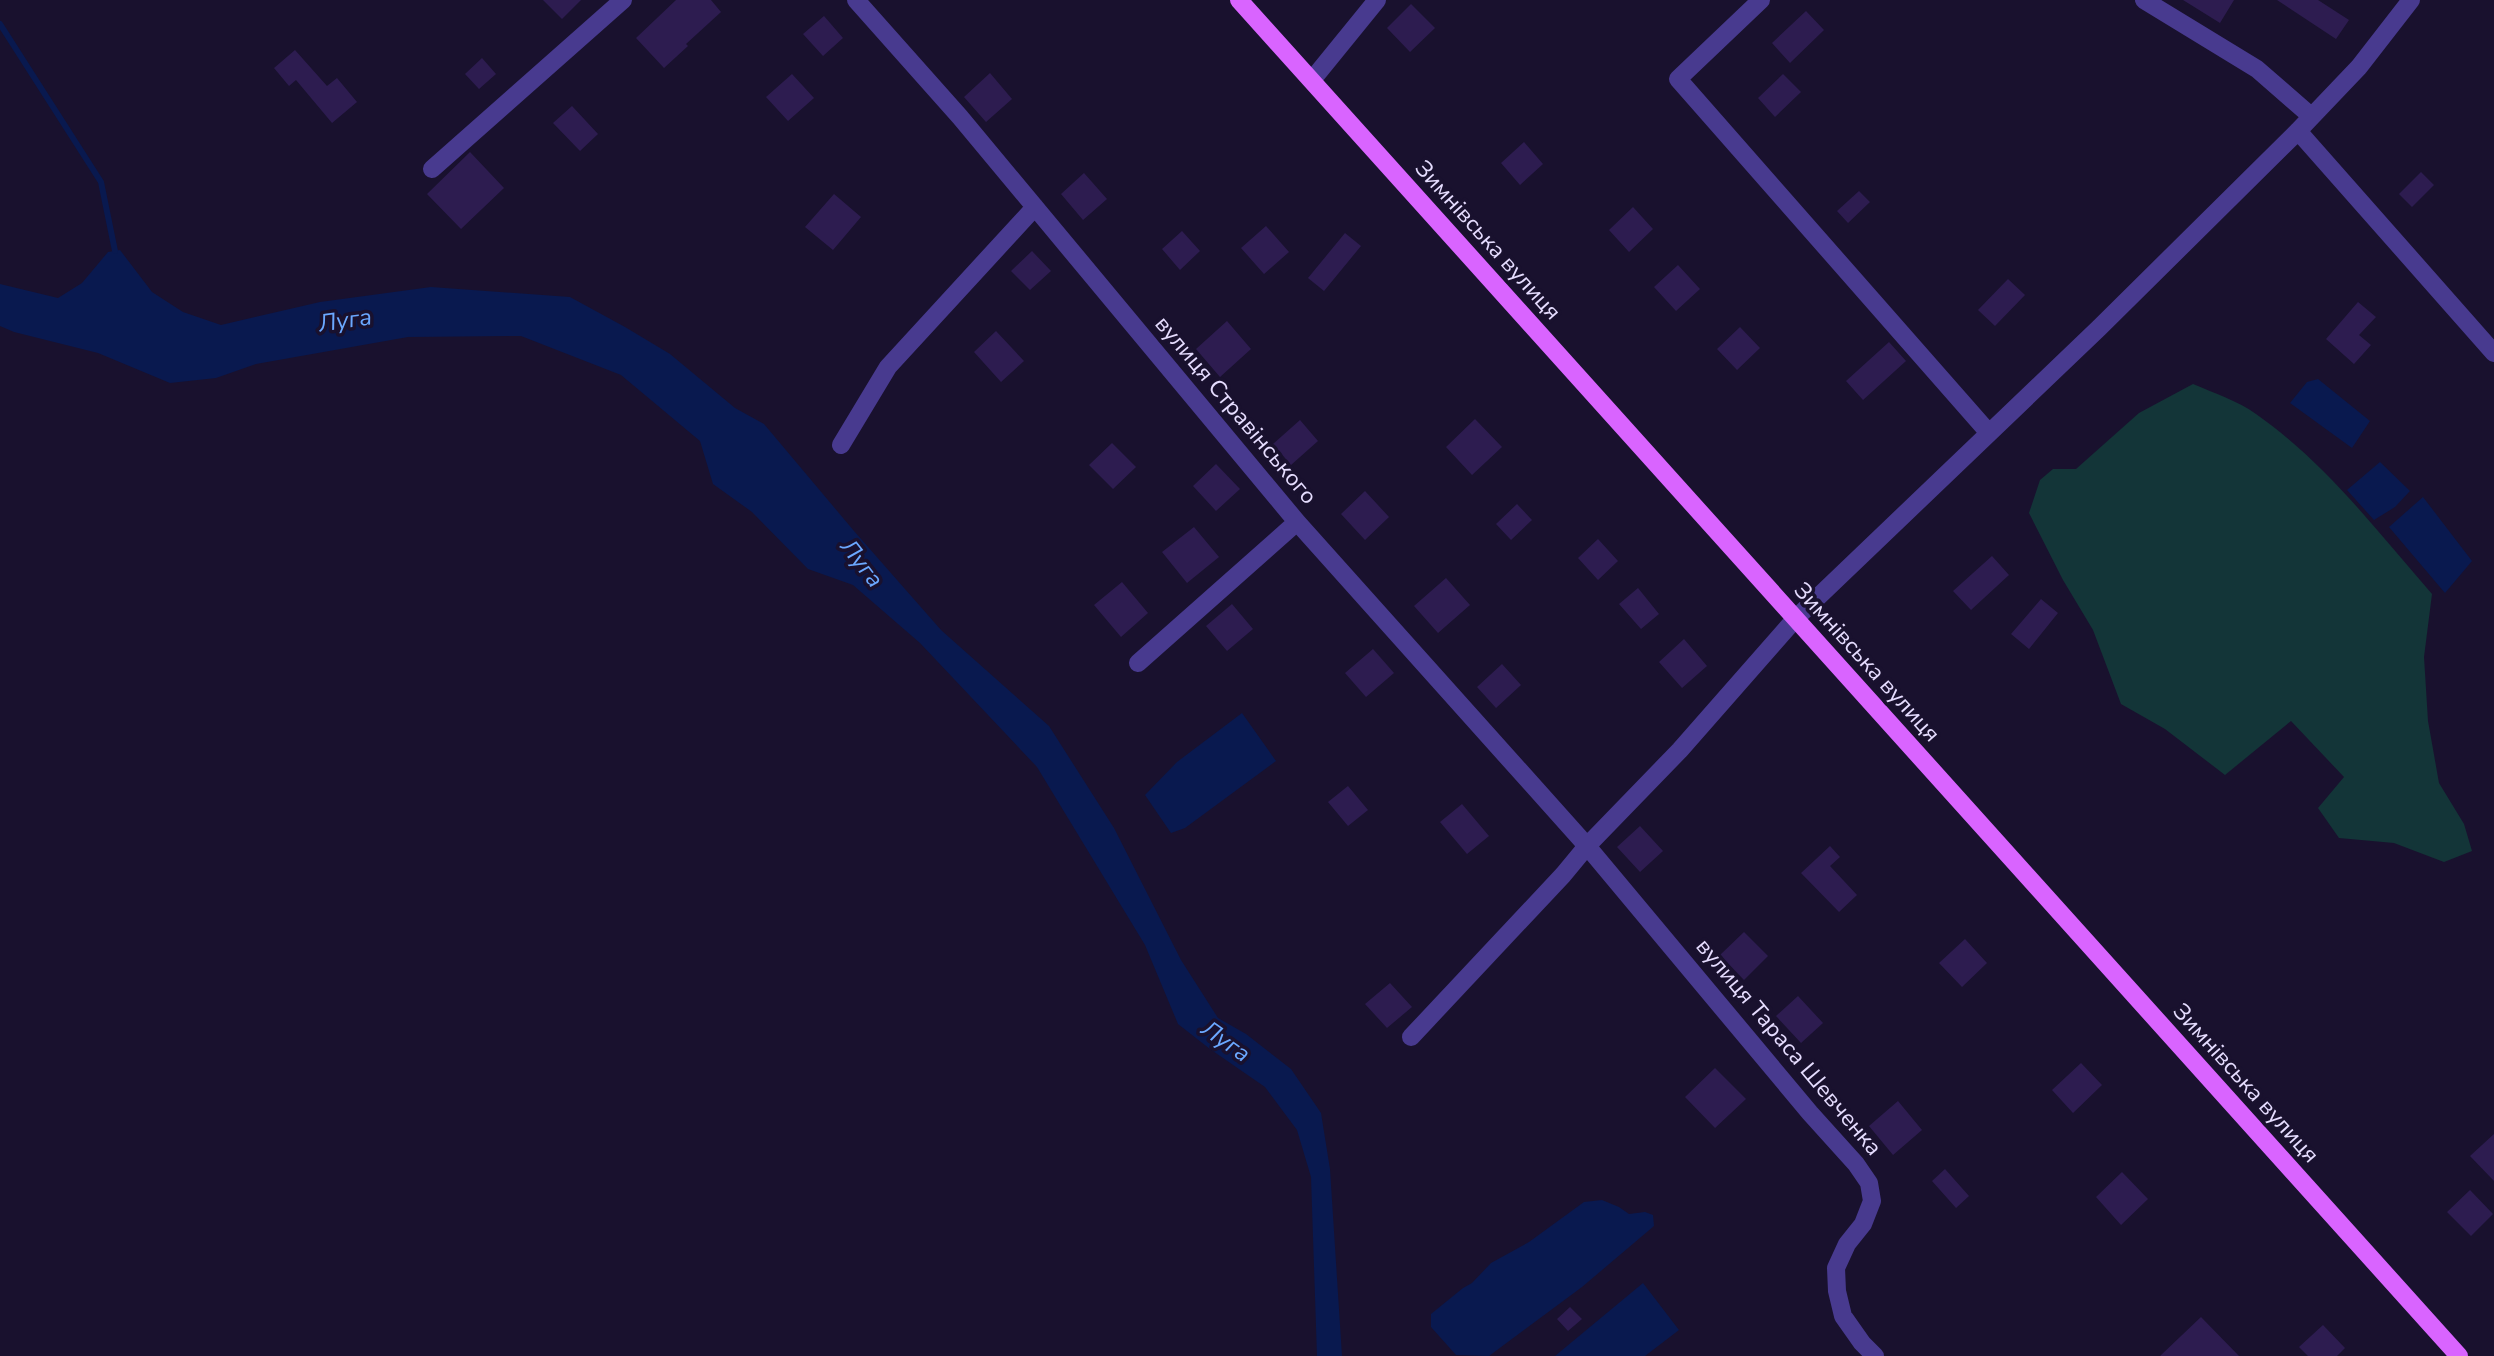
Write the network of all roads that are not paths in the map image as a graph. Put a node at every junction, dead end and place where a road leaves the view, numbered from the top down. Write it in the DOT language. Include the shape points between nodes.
graph roads {
  1 [pos="622,0"];
  2 [pos="856,0"];
  3 [pos="1240,0"];
  4 [pos="1377,0"];
  5 [pos="1761,0"];
  6 [pos="2144,0"];
  7 [pos="2411,0"];
  8 [pos="1311,80"];
  9 [pos="2311,116"];
  10 [pos="2298,131"];
  11 [pos="432,169"];
  12 [pos="1035,207"];
  13 [pos="2494,353"];
  14 [pos="1989,433"];
  15 [pos="841,445"];
  16 [pos="1297,522"];
  17 [pos="1794,618"];
  18 [pos="1138,663"];
  19 [pos="1592,852"];
  20 [pos="1410,1037"];
  21 [pos="1875,1356"];
  22 [pos="2459,1356"];
  1 -- 11 [label="street"];
  2 -- 12 [label="street, вулиця Стравінського"];
  3 -- 8 [label="main road, Зимнівська вулиця"];
  4 -- 8 [label="street"];
  5 -- 14 [label="street" via="1678,79"];
  6 -- 9 [label="street" via="2258,69"];
  7 -- 9 [label="street" via="2359,67"];
  8 -- 17 [label="main road, Зимнівська вулиця"];
  9 -- 10 [label="street"];
  10 -- 13 [label="street"];
  10 -- 14 [label="street"];
  12 -- 15 [label="street" via="888,367"];
  12 -- 16 [label="street, вулиця Стравінського"];
  14 -- 17 [label="street"];
  16 -- 18 [label="street"];
  16 -- 19 [label="street, вулиця Стравінського"];
  17 -- 19 [label="street"];
  17 -- 22 [label="main road, Зимнівська вулиця"];
  19 -- 20 [label="street" via="1563,875"];
  19 -- 21 [label="street, вулиця Тараса Шевченка" via="1869,1183 1872,1201 1836,1268 1843,1316"];
}
